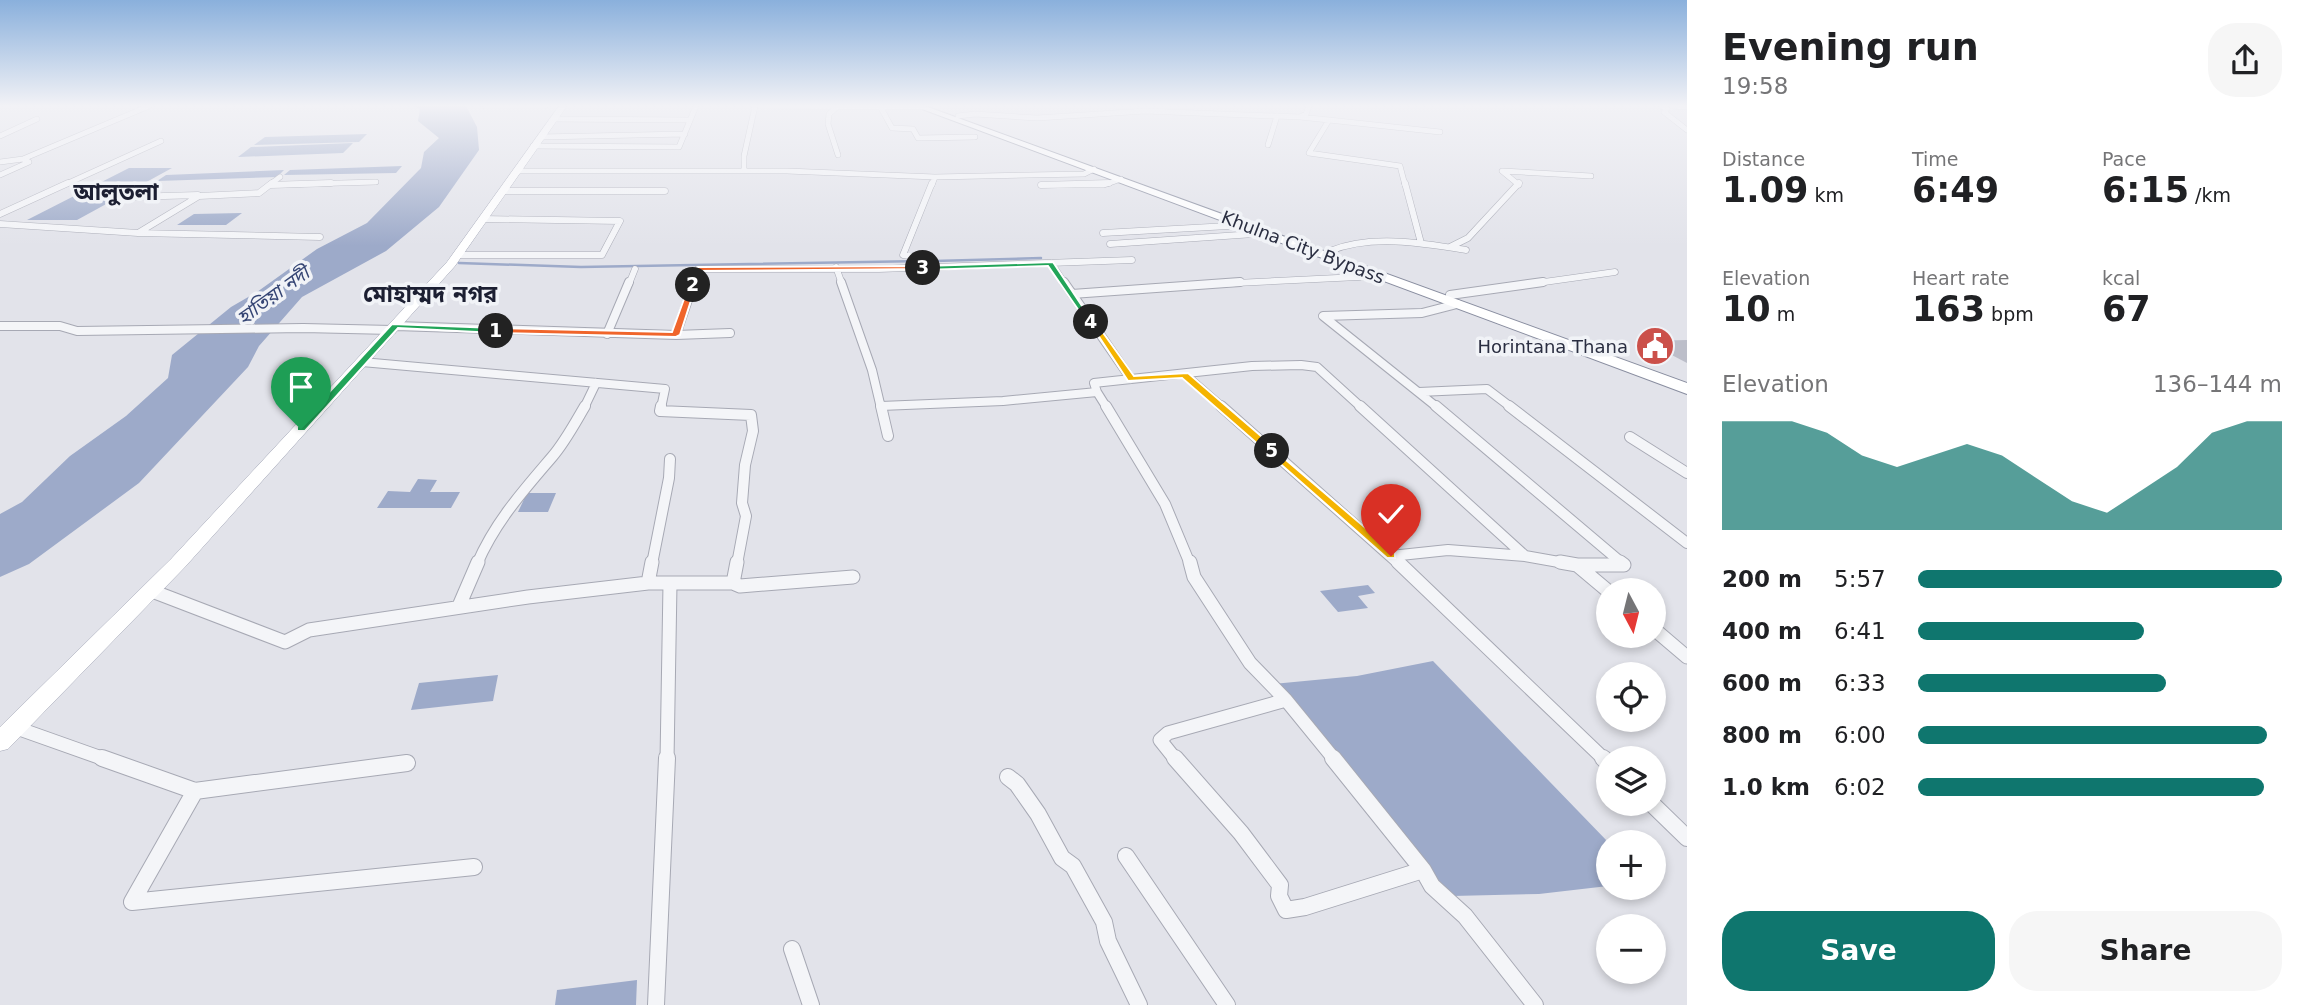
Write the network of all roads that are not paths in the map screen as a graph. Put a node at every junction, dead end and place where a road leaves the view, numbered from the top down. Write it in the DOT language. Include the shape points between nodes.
graph roads {
  1 [pos="38,153"];
  2 [pos="135,153"];
  3 [pos="528,153"];
  4 [pos="745,153"];
  5 [pos="1050,153"];
  6 [pos="1060,153"];
  7 [pos="1309,153"];
  8 [pos="23,159"];
  9 [pos="0,162"];
  10 [pos="1094,169"];
  11 [pos="517,171"];
  12 [pos="744,171"];
  13 [pos="0,175"];
  14 [pos="1591,176"];
  15 [pos="280,177"];
  16 [pos="935,177"];
  17 [pos="1121,179"];
  18 [pos="376,182"];
  19 [pos="269,185"];
  20 [pos="1041,185"];
  21 [pos="503,191"];
  22 [pos="665,191"];
  23 [pos="205,194"];
  24 [pos="131,197"];
  25 [pos="0,214"];
  26 [pos="483,219"];
  27 [pos="0,224"];
  28 [pos="1246,225"];
  29 [pos="138,233"];
  30 [pos="1103,233"];
  31 [pos="1268,233"];
  32 [pos="320,237"];
  33 [pos="1422,243"];
  34 [pos="1110,244"];
  35 [pos="1450,247"];
  36 [pos="1465,250"];
  37 [pos="1330,251"];
  38 [pos="459,255"];
  39 [pos="1132,260"];
  40 [pos="1051,263"];
  41 [pos="836,267"];
  42 [pos="931,268"];
  43 [pos="635,269"];
  44 [pos="1615,272"];
  45 [pos="1379,276"];
  46 [pos="1072,294"];
  47 [pos="1454,300"];
  48 [pos="0,326"];
  49 [pos="394,328"];
  50 [pos="730,333"];
  51 [pos="607,334"];
  52 [pos="676,335"];
  53 [pos="362,362"];
  54 [pos="1185,375"];
  55 [pos="1131,379"];
  56 [pos="1687,382"];
  57 [pos="596,383"];
  58 [pos="1687,389"];
  59 [pos="1097,392"];
  60 [pos="1419,392"];
  61 [pos="881,406"];
  62 [pos="888,436"];
  63 [pos="1630,437"];
  64 [pos="670,459"];
  65 [pos="1687,473"];
  66 [pos="1687,543"];
  67 [pos="1391,556"];
  68 [pos="1525,556"];
  69 [pos="1577,565"];
  70 [pos="853,577"];
  71 [pos="1596,581"];
  72 [pos="648,583"];
  73 [pos="733,583"];
  74 [pos="670,584"];
  75 [pos="152,591"];
  76 [pos="459,606"];
  77 [pos="1666,639"];
  78 [pos="1687,657"];
  79 [pos="1286,700"];
  80 [pos="14,727"];
  81 [pos="0,743"];
  82 [pos="1596,752"];
  83 [pos="407,763"];
  84 [pos="1009,777"];
  85 [pos="195,791"];
  86 [pos="1664,816"];
  87 [pos="1687,838"];
  88 [pos="1126,856"];
  89 [pos="474,867"];
  90 [pos="1423,870"];
  91 [pos="792,949"];
  92 [pos="656,1005"];
  93 [pos="811,1005"];
  94 [pos="1139,1005"];
  95 [pos="1227,1005"];
  96 [pos="1535,1005"];
  1 -- 8 [label="street"];
  2 -- 25 [label="street"];
  3 -- 11 [label="main road"];
  4 -- 12 [label="street"];
  5 -- 10 [label="highway, Khulna City Bypass"];
  6 -- 37 [label="highway, Khulna City Bypass"];
  7 -- 33 [label="street" via="1400,166"];
  8 -- 9 [label="street"];
  8 -- 13 [label="street" via="29,162"];
  10 -- 16 [label="street" via="1084,174"];
  10 -- 17 [label="highway, Khulna City Bypass"];
  11 -- 12 [label="street"];
  11 -- 21 [label="main road"];
  12 -- 16 [label="street"];
  14 -- 35 [label="street" via="1502,172 1520,184 1468,238"];
  15 -- 19 [label="street"];
  16 -- 42 [label="street" via="903,256 928,259"];
  17 -- 20 [label="street" via="1104,185"];
  17 -- 28 [label="highway, Khulna City Bypass"];
  18 -- 19 [label="street"];
  19 -- 23 [label="street" via="259,193"];
  21 -- 22 [label="street"];
  21 -- 26 [label="main road"];
  23 -- 24 [label="street"];
  23 -- 29 [label="street"];
  26 -- 38 [label="main road"];
  26 -- 38 [label="street" via="620,221 602,256"];
  27 -- 29 [label="street"];
  28 -- 30 [label="street"];
  28 -- 31 [label="highway, Khulna City Bypass"];
  29 -- 32 [label="street"];
  31 -- 34 [label="street"];
  31 -- 45 [label="highway, Khulna City Bypass"];
  33 -- 35 [label="street"];
  33 -- 37 [label="street" via="1354,244"];
  35 -- 36 [label="street"];
  37 -- 47 [label="highway, Khulna City Bypass"];
  38 -- 49 [label="main road"];
  39 -- 40 [label="street"];
  40 -- 42 [label="street"];
  40 -- 46 [label="street"];
  41 -- 42 [label="street"];
  41 -- 52 [label="street" via="698,269"];
  41 -- 61 [label="street"];
  43 -- 51 [label="street"];
  44 -- 47 [label="street"];
  45 -- 46 [label="street"];
  45 -- 47 [label="highway, Khulna City Bypass"];
  46 -- 55 [label="street"];
  47 -- 56 [label="highway, Khulna City Bypass"];
  47 -- 58 [label="highway, Khulna City Bypass"];
  47 -- 60 [label="street" via="1422,313 1323,316"];
  48 -- 49 [label="street" via="60,326 77,331"];
  49 -- 51 [label="street"];
  49 -- 53 [label="main road"];
  50 -- 52 [label="street"];
  51 -- 52 [label="street"];
  53 -- 57 [label="street"];
  53 -- 75 [label="main road"];
  54 -- 55 [label="street"];
  54 -- 67 [label="street"];
  54 -- 68 [label="street" via="1240,365 1322,369"];
  55 -- 59 [label="street" via="1094,383"];
  57 -- 73 [label="street" via="665,389 660,411 751,415 753,432 742,503 746,516"];
  57 -- 76 [label="street" via="554,455 528,482 489,537"];
  59 -- 61 [label="street"];
  59 -- 79 [label="street" via="1166,503 1194,577 1250,663"];
  60 -- 66 [label="street" via="1487,389"];
  60 -- 69 [label="street" via="1624,565"];
  61 -- 62 [label="street"];
  63 -- 65 [label="street"];
  64 -- 72 [label="street"];
  67 -- 68 [label="street" via="1448,550"];
  67 -- 82 [label="street"];
  68 -- 69 [label="street"];
  69 -- 71 [label="street"];
  70 -- 73 [label="street"];
  72 -- 74 [label="street"];
  72 -- 76 [label="street"];
  73 -- 74 [label="street"];
  74 -- 92 [label="street" via="666,825"];
  75 -- 76 [label="street" via="285,642 309,630"];
  75 -- 80 [label="main road"];
  77 -- 78 [label="street"];
  79 -- 90 [label="street"];
  79 -- 90 [label="street" via="1168,733 1160,740 1265,862 1280,885 1279,896 1286,910"];
  80 -- 81 [label="main road"];
  80 -- 85 [label="street"];
  83 -- 85 [label="street"];
  84 -- 94 [label="street" via="1038,814 1062,858 1073,866 1104,922 1108,941"];
  85 -- 89 [label="street" via="132,902"];
  86 -- 87 [label="street"];
  88 -- 95 [label="street"];
  90 -- 96 [label="street" via="1432,887 1465,916"];
  91 -- 93 [label="street"];
}
